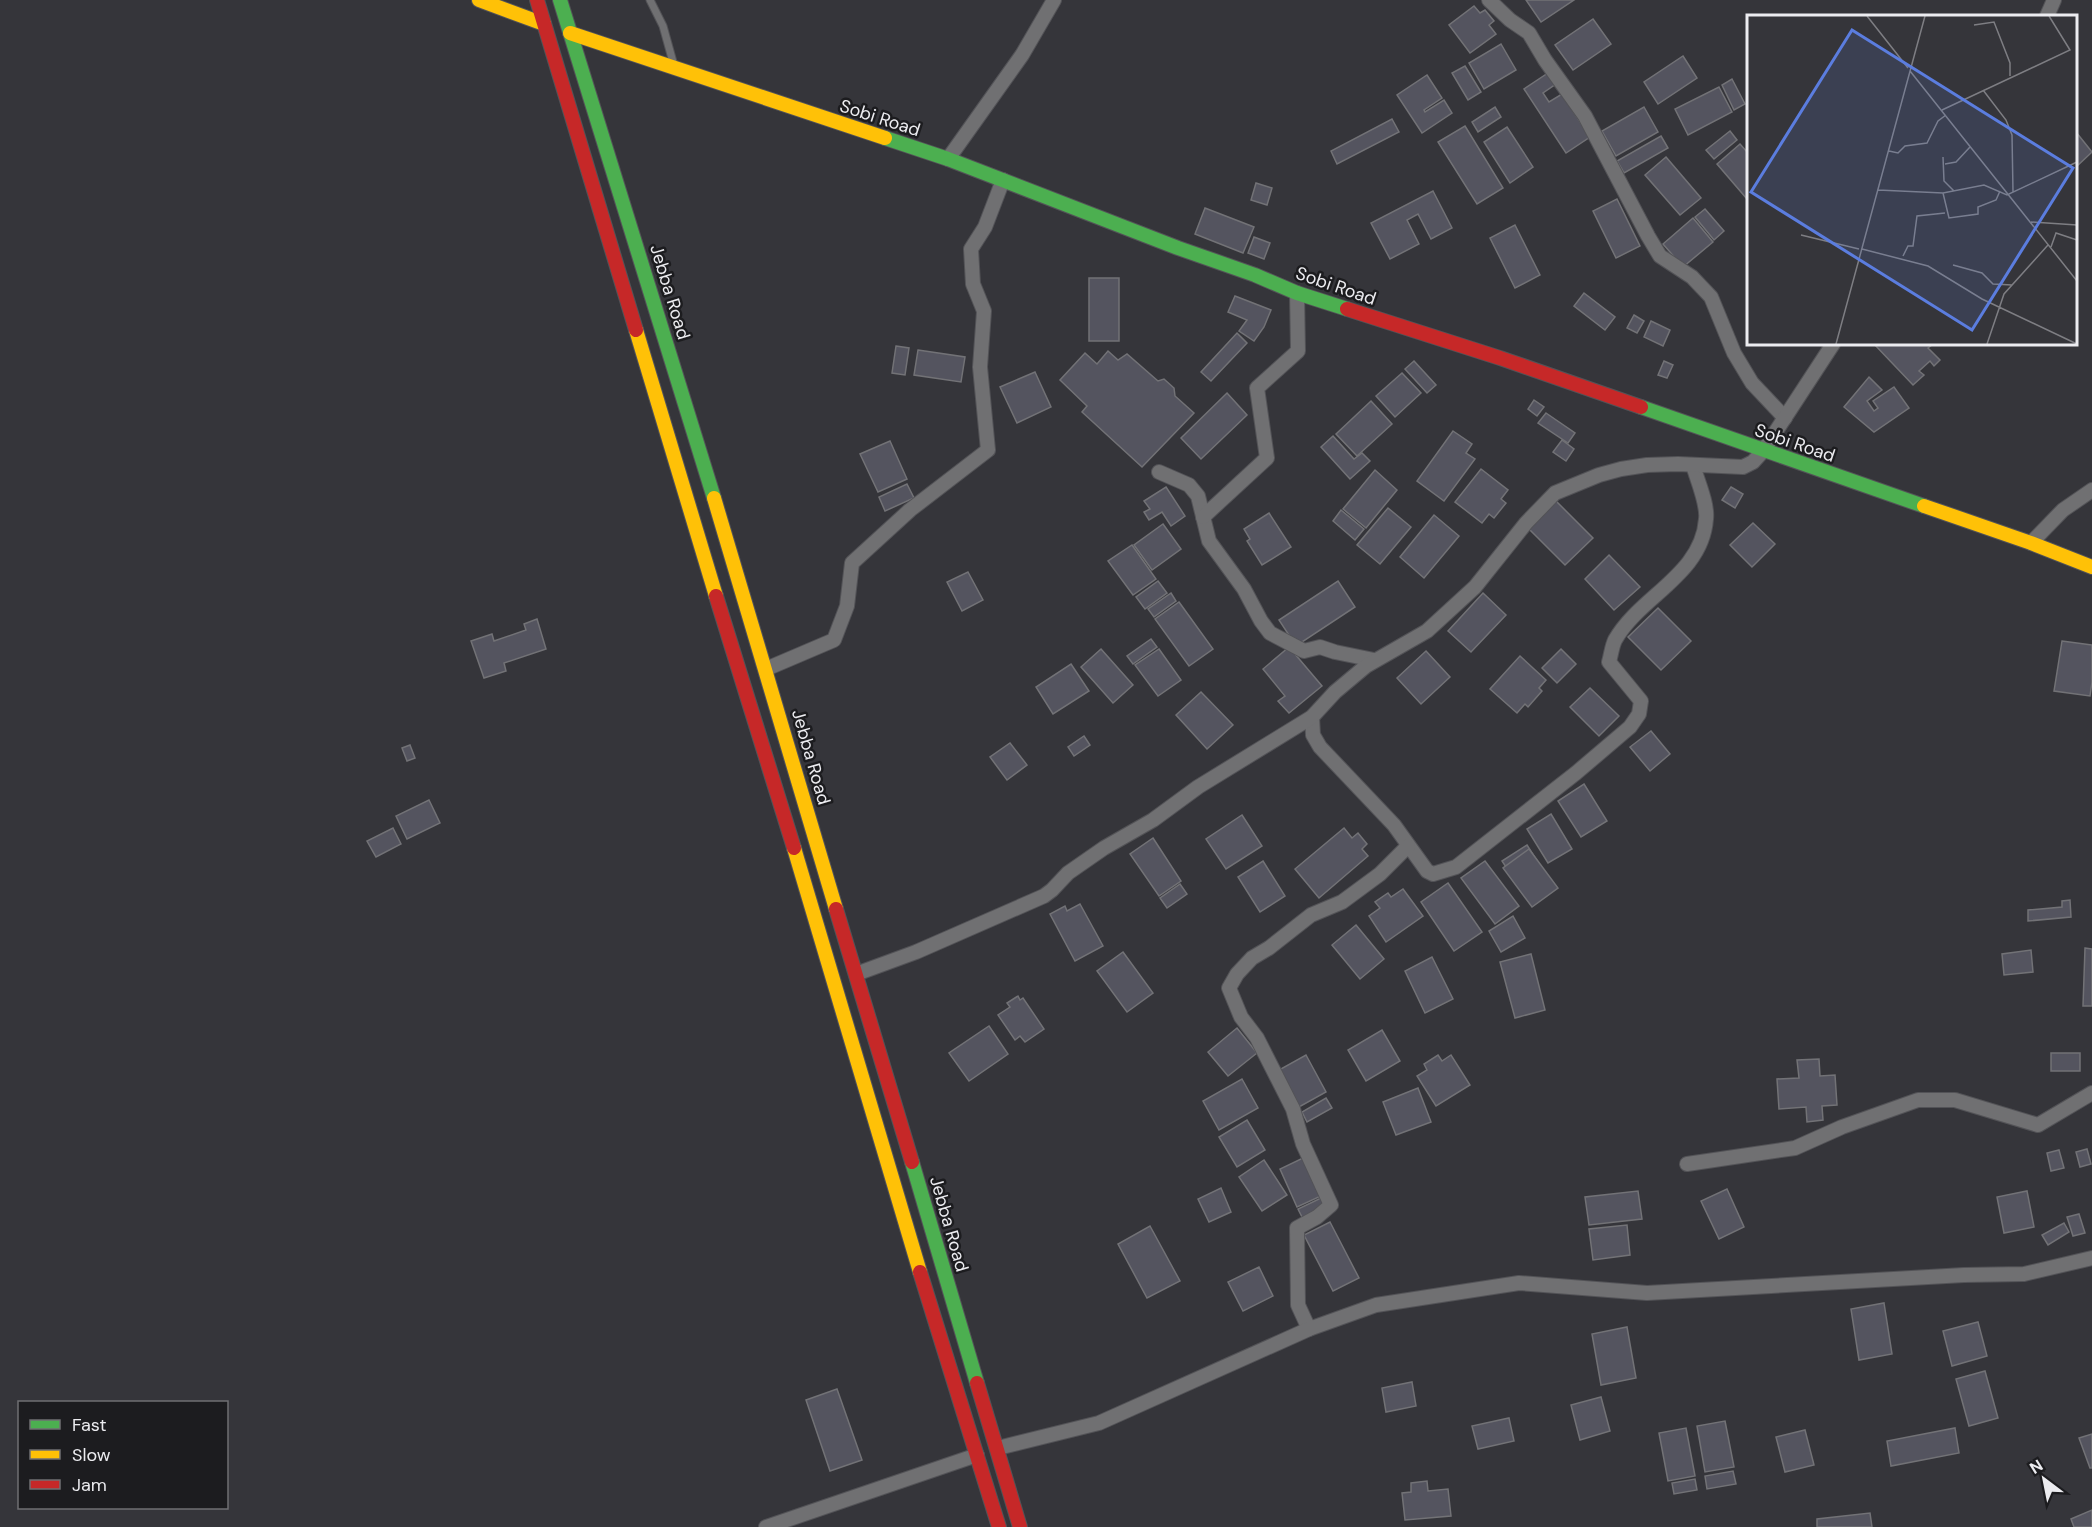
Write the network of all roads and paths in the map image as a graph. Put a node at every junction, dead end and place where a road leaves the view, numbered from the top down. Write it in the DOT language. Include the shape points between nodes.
graph roads {
  1 [pos="479,0"];
  2 [pos="537,0"];
  3 [pos="560,0"];
  4 [pos="650,0"];
  5 [pos="1054,0"];
  6 [pos="1489,0"];
  7 [pos="2054,0"];
  8 [pos="2047,15"];
  9 [pos="544,24"];
  10 [pos="570,33"];
  11 [pos="675,68"];
  12 [pos="948,159"];
  13 [pos="1003,180"];
  14 [pos="1297,293"];
  15 [pos="1832,345"];
  16 [pos="1785,418"];
  17 [pos="1763,452"];
  18 [pos="1693,465"];
  19 [pos="1159,472"];
  20 [pos="2092,490"];
  21 [pos="1203,517"];
  22 [pos="2031,543"];
  23 [pos="2092,567"];
  24 [pos="1374,660"];
  25 [pos="766,669"];
  26 [pos="1312,717"];
  27 [pos="1408,846"];
  28 [pos="855,974"];
  29 [pos="2092,1093"];
  30 [pos="1687,1164"];
  31 [pos="2092,1258"];
  32 [pos="1309,1329"];
  33 [pos="998,1448"];
  34 [pos="977,1455"];
  35 [pos="766,1527"];
  36 [pos="999,1527"];
  37 [pos="1020,1527"];
  1 -- 9 [label="main road"];
  2 -- 9 [label="main road"];
  3 -- 10 [label="main road, Jebba Road"];
  4 -- 11 [label="lane" via="663,26"];
  5 -- 12 [label="street" via="1022,56"];
  6 -- 16 [label="street" via="1529,33 1585,116 1660,256 1692,277 1711,297 1734,353 1752,383"];
  7 -- 8 [label="street"];
  9 -- 34 [label="main road"];
  10 -- 11 [label="main road, Sobi Road"];
  10 -- 25 [label="main road, Jebba Road"];
  11 -- 12 [label="main road, Sobi Road"];
  12 -- 13 [label="main road, Sobi Road"];
  13 -- 14 [label="main road, Sobi Road"];
  13 -- 25 [label="street" via="985,227 971,249 973,284 984,311 980,368 988,450 910,510 852,564 847,606 834,640"];
  14 -- 17 [label="main road, Sobi Road" via="1500,358"];
  14 -- 21 [label="street" via="1298,351 1257,388 1267,458"];
  15 -- 16 [label="street"];
  16 -- 17 [label="street"];
  17 -- 18 [label="street" via="1743,467"];
  17 -- 22 [label="main road, Sobi Road"];
  18 -- 24 [label="street" via="1621,469 1555,493 1475,587 1439,622"];
  18 -- 27 [label="street" via="1707,518 1699,546 1685,568 1615,641 1609,662 1641,701 1639,714 1630,727 1456,867 1433,874"];
  19 -- 21 [label="street" via="1189,485 1198,496"];
  20 -- 22 [label="street" via="2063,510"];
  21 -- 24 [label="street" via="1209,541 1270,633 1304,651 1320,647"];
  22 -- 23 [label="main road, Sobi Road"];
  24 -- 26 [label="street"];
  25 -- 28 [label="main road, Jebba Road"];
  26 -- 27 [label="street" via="1313,735 1320,747 1394,825"];
  26 -- 28 [label="street" via="1104,848 1044,896"];
  27 -- 32 [label="street" via="1380,874 1342,902 1311,915 1252,958 1229,988 1293,1109 1303,1144 1331,1205 1297,1228 1298,1305"];
  28 -- 33 [label="main road, Jebba Road"];
  29 -- 30 [label="street" via="2038,1125 1955,1100 1918,1100 1796,1148"];
  31 -- 32 [label="street" via="2024,1274 1647,1293 1519,1283 1376,1305"];
  32 -- 33 [label="street" via="1099,1423"];
  33 -- 37 [label="main road, Jebba Road"];
  34 -- 35 [label="street"];
  34 -- 36 [label="main road"];
}
